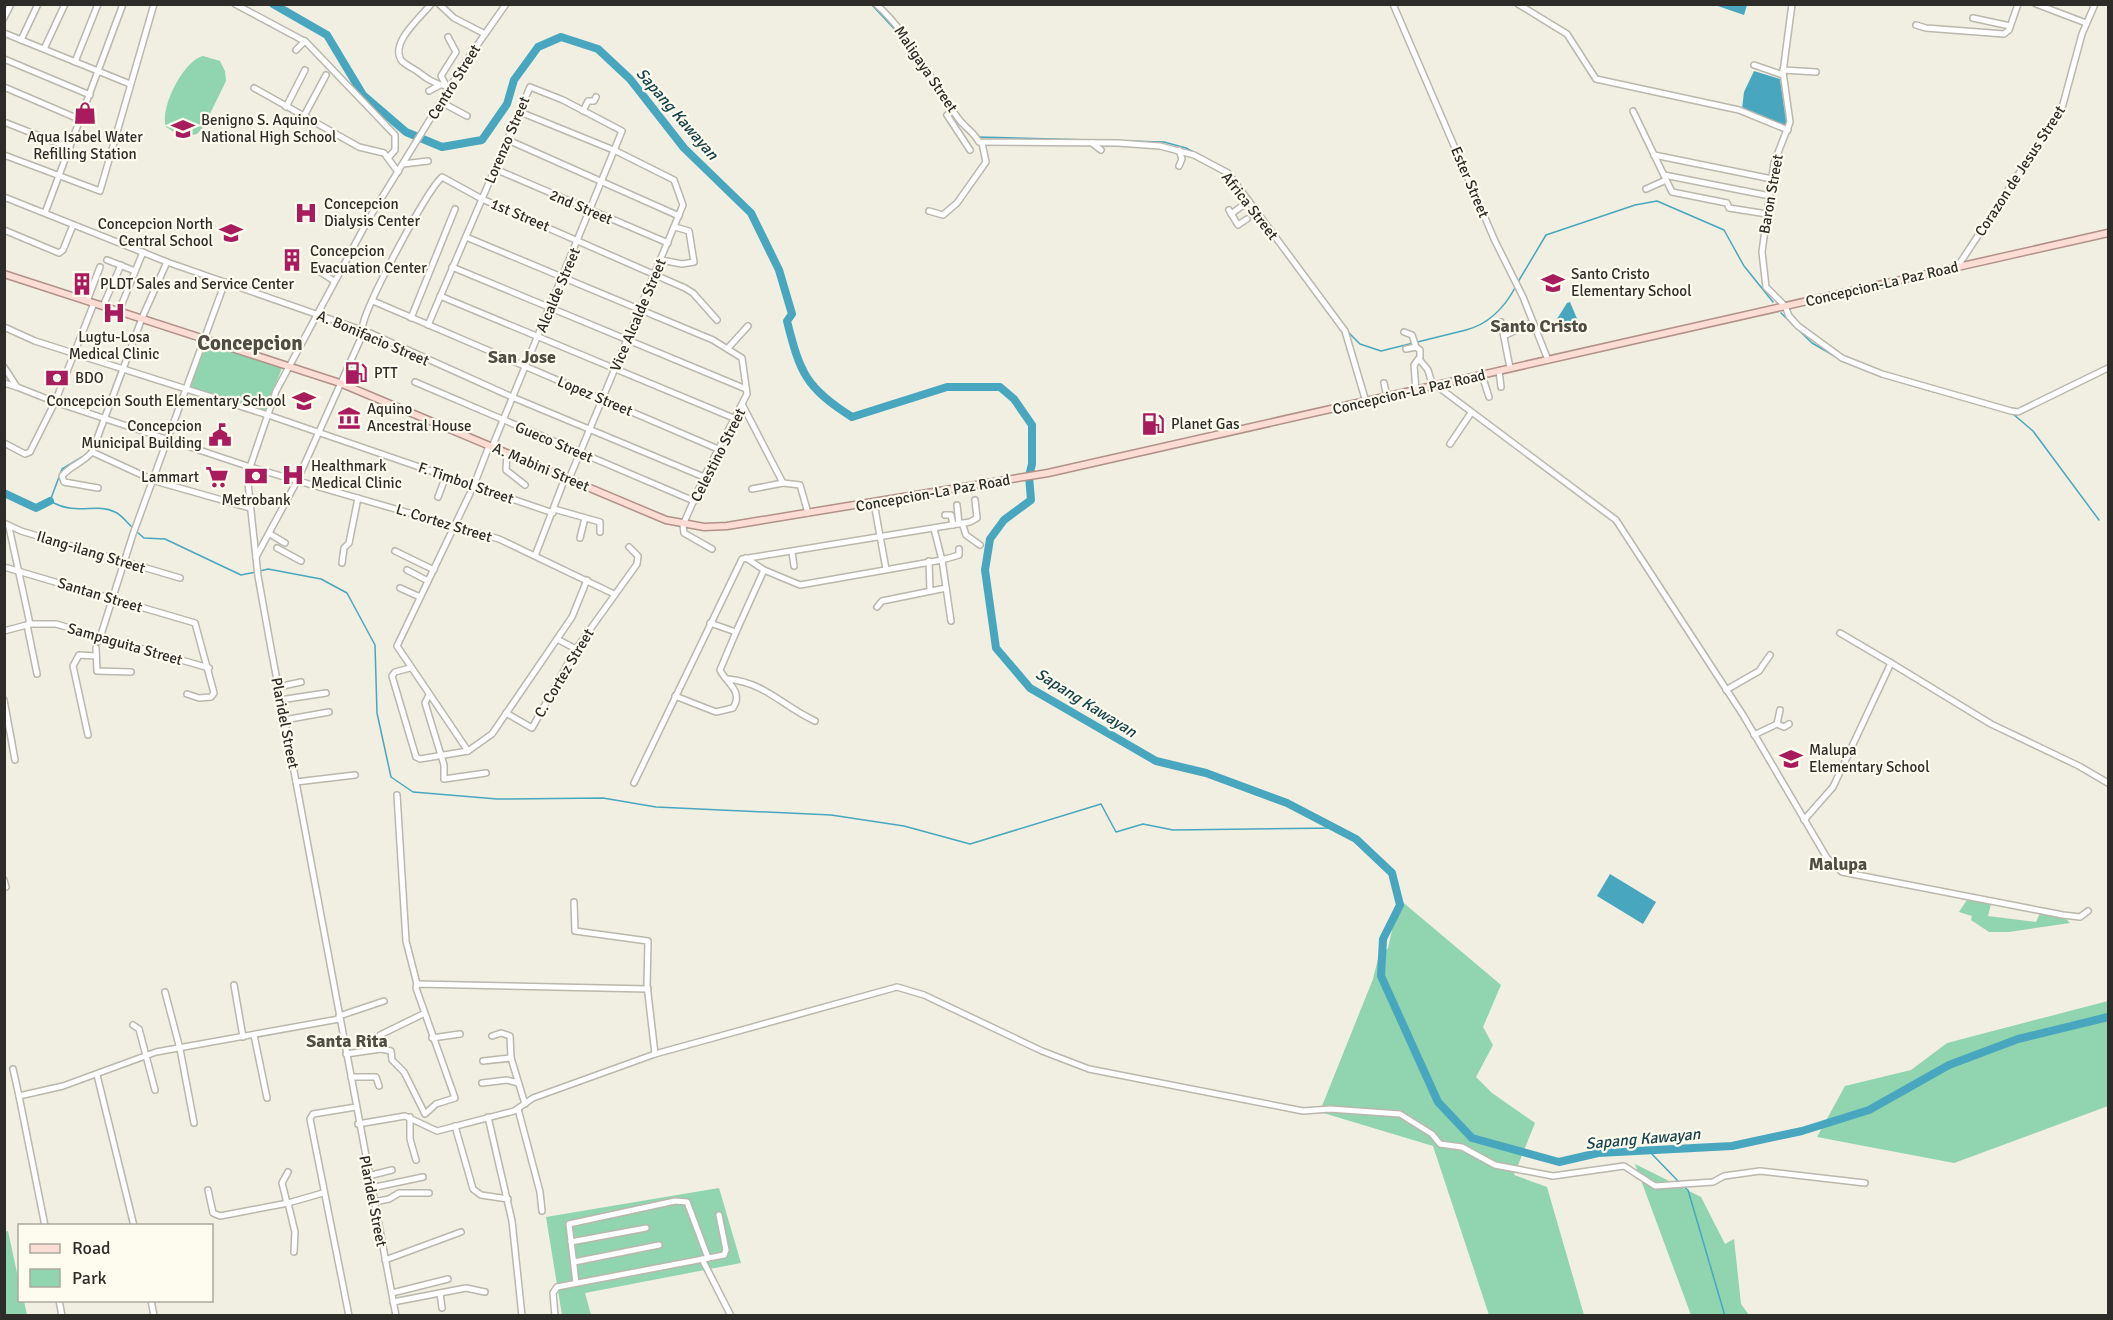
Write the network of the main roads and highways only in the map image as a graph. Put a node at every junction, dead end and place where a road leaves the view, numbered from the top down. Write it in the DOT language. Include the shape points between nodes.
graph roads {
  1 [pos="2109,233"];
  2 [pos="4,274"];
  3 [pos="704,527"];
  1 -- 3 [label="main road, Concepcion-La Paz Road" via="1041,475"];
  2 -- 3 [label="main road, A. Mabini Street" via="340,383 683,525"];
}
